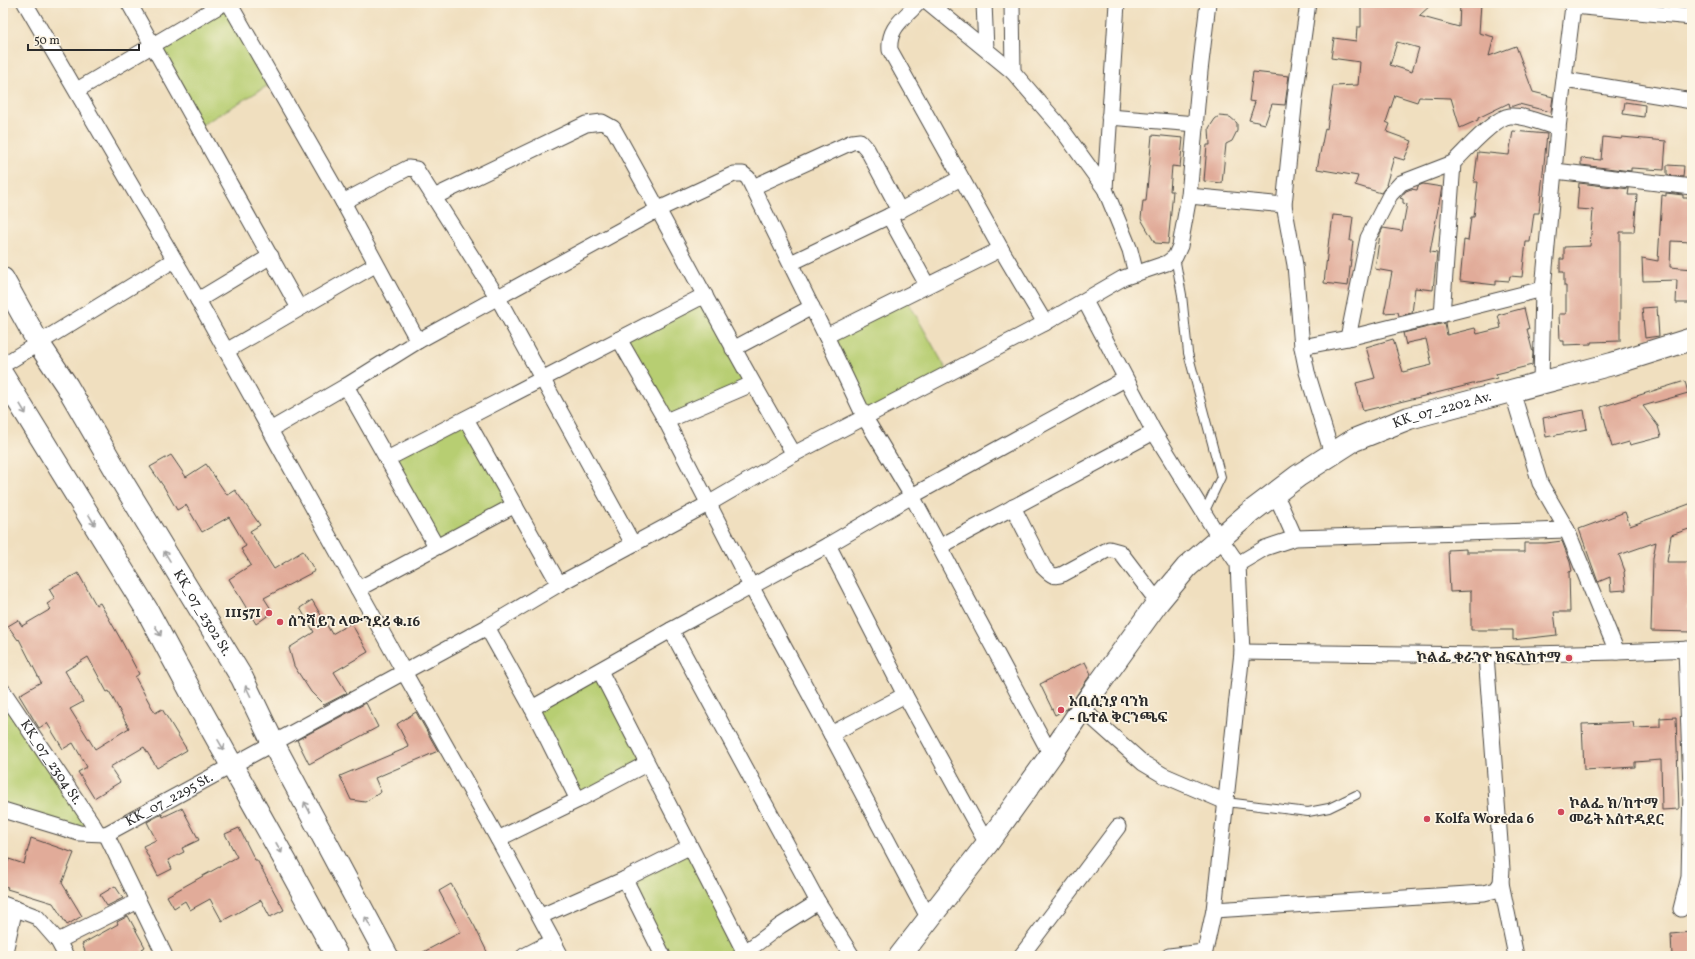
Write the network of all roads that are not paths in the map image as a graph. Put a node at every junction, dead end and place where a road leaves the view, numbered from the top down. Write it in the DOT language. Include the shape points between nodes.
graph roads {
  1 [pos="25,3"];
  2 [pos="129,3"];
  3 [pos="224,3"];
  4 [pos="229,3"];
  5 [pos="918,3"];
  6 [pos="929,3"];
  7 [pos="984,3"];
  8 [pos="1012,3"];
  9 [pos="1117,3"];
  10 [pos="1208,3"];
  11 [pos="1308,3"];
  12 [pos="1573,4"];
  13 [pos="1650,8"];
  14 [pos="1692,17"];
  15 [pos="152,45"];
  16 [pos="986,49"];
  17 [pos="1013,72"];
  18 [pos="1565,80"];
  19 [pos="77,90"];
  20 [pos="1692,101"];
  21 [pos="1109,117"];
  22 [pos="1196,124"];
  23 [pos="1558,128"];
  24 [pos="1453,163"];
  25 [pos="1555,171"];
  26 [pos="962,178"];
  27 [pos="753,187"];
  28 [pos="1692,187"];
  29 [pos="1105,189"];
  30 [pos="1188,196"];
  31 [pos="434,197"];
  32 [pos="343,202"];
  33 [pos="1284,205"];
  34 [pos="659,209"];
  35 [pos="895,214"];
  36 [pos="1001,249"];
  37 [pos="271,256"];
  38 [pos="1175,257"];
  39 [pos="174,260"];
  40 [pos="791,263"];
  41 [pos="376,265"];
  42 [pos="1136,274"];
  43 [pos="3,279"];
  44 [pos="927,285"];
  45 [pos="1543,289"];
  46 [pos="705,295"];
  47 [pos="498,298"];
  48 [pos="198,300"];
  49 [pos="1085,301"];
  50 [pos="812,307"];
  51 [pos="299,308"];
  52 [pos="1442,315"];
  53 [pos="1045,323"];
  54 [pos="826,336"];
  55 [pos="1348,338"];
  56 [pos="619,339"];
  57 [pos="1692,339"];
  58 [pos="418,341"];
  59 [pos="39,344"];
  60 [pos="1302,347"];
  61 [pos="733,349"];
  62 [pos="1692,350"];
  63 [pos="226,351"];
  64 [pos="3,365"];
  65 [pos="3,376"];
  66 [pos="543,378"];
  67 [pos="1125,379"];
  68 [pos="1541,383"];
  69 [pos="752,384"];
  70 [pos="346,386"];
  71 [pos="1515,402"];
  72 [pos="865,418"];
  73 [pos="466,419"];
  74 [pos="666,421"];
  75 [pos="270,430"];
  76 [pos="1154,432"];
  77 [pos="794,454"];
  78 [pos="1332,454"];
  79 [pos="387,459"];
  80 [pos="912,496"];
  81 [pos="708,504"];
  82 [pos="1280,504"];
  83 [pos="515,505"];
  84 [pos="1013,507"];
  85 [pos="1204,513"];
  86 [pos="1567,530"];
  87 [pos="1295,538"];
  88 [pos="633,544"];
  89 [pos="828,545"];
  90 [pos="436,546"];
  91 [pos="939,547"];
  92 [pos="1228,550"];
  93 [pos="559,584"];
  94 [pos="751,586"];
  95 [pos="358,589"];
  96 [pos="1158,602"];
  97 [pos="487,627"];
  98 [pos="671,630"];
  99 [pos="1689,649"];
  100 [pos="1242,652"];
  101 [pos="1617,652"];
  102 [pos="1486,655"];
  103 [pos="600,671"];
  104 [pos="404,672"];
  105 [pos="3,692"];
  106 [pos="905,695"];
  107 [pos="532,708"];
  108 [pos="1089,715"];
  109 [pos="831,734"];
  110 [pos="273,743"];
  111 [pos="1051,755"];
  112 [pos="646,764"];
  113 [pos="233,766"];
  114 [pos="1356,795"];
  115 [pos="578,800"];
  116 [pos="1226,802"];
  117 [pos="3,810"];
  118 [pos="1118,827"];
  119 [pos="102,834"];
  120 [pos="498,839"];
  121 [pos="987,844"];
  122 [pos="689,847"];
  123 [pos="625,879"];
  124 [pos="1502,883"];
  125 [pos="138,902"];
  126 [pos="818,902"];
  127 [pos="9,906"];
  128 [pos="1214,910"];
  129 [pos="1681,910"];
  130 [pos="541,916"];
  131 [pos="929,919"];
  132 [pos="58,941"];
  133 [pos="553,941"];
  134 [pos="1204,954"];
  135 [pos="742,955"];
  136 [pos="4,956"];
  137 [pos="66,956"];
  138 [pos="165,956"];
  139 [pos="337,956"];
  140 [pos="387,956"];
  141 [pos="524,956"];
  142 [pos="561,956"];
  143 [pos="663,956"];
  144 [pos="852,956"];
  145 [pos="900,956"];
  146 [pos="915,956"];
  147 [pos="1021,956"];
  148 [pos="1169,956"];
  149 [pos="1516,956"];
  1 -- 19 [label="street"];
  2 -- 15 [label="street"];
  3 -- 15 [label="street"];
  4 -- 32 [label="street"];
  5 -- 26 [label="street" via="892,32 890,50"];
  6 -- 16 [label="street"];
  7 -- 16 [label="street"];
  8 -- 17 [label="street"];
  9 -- 21 [label="street"];
  10 -- 22 [label="street"];
  11 -- 33 [label="street"];
  12 -- 13 [label="street"];
  12 -- 18 [label="street"];
  13 -- 14 [label="street"];
  15 -- 19 [label="street"];
  15 -- 37 [label="street"];
  16 -- 17 [label="street"];
  17 -- 29 [label="street" via="1058,124"];
  18 -- 20 [label="street"];
  18 -- 23 [label="street"];
  19 -- 39 [label="street"];
  21 -- 22 [label="street"];
  21 -- 29 [label="street"];
  22 -- 30 [label="street"];
  23 -- 24 [label="street" via="1509,116 1489,128"];
  23 -- 25 [label="street"];
  24 -- 52 [label="street"];
  24 -- 55 [label="street" via="1401,183 1390,195 1368,238"];
  25 -- 28 [label="street"];
  25 -- 45 [label="street"];
  26 -- 35 [label="street"];
  26 -- 36 [label="street"];
  27 -- 34 [label="street" via="743,174 734,174"];
  27 -- 35 [label="street" via="852,142 860,142 866,149"];
  27 -- 40 [label="street"];
  29 -- 42 [label="street" via="1130,250"];
  30 -- 33 [label="street"];
  30 -- 38 [label="street" via="1180,246"];
  31 -- 32 [label="street" via="416,169 408,168"];
  31 -- 34 [label="street" via="586,124 602,122 613,128"];
  31 -- 47 [label="street"];
  32 -- 41 [label="street"];
  33 -- 60 [label="street" via="1295,265"];
  34 -- 46 [label="street"];
  34 -- 47 [label="street"];
  35 -- 40 [label="street"];
  35 -- 44 [label="street"];
  36 -- 44 [label="street"];
  36 -- 53 [label="street"];
  37 -- 48 [label="street"];
  37 -- 51 [label="street"];
  38 -- 42 [label="street, KK_07_2295 St." via="1167,263"];
  38 -- 85 [label="lane" via="1188,354 1221,477"];
  39 -- 48 [label="street"];
  39 -- 59 [label="street"];
  40 -- 50 [label="street"];
  41 -- 51 [label="street"];
  41 -- 58 [label="street"];
  42 -- 49 [label="street, KK_07_2295 St." via="1123,278"];
  43 -- 59 [label="main road, KK_07_2302 St."];
  44 -- 54 [label="street"];
  45 -- 52 [label="street"];
  45 -- 68 [label="street"];
  46 -- 56 [label="street"];
  46 -- 61 [label="street"];
  47 -- 58 [label="street"];
  47 -- 66 [label="street"];
  48 -- 63 [label="street"];
  49 -- 53 [label="street, KK_07_2295 St."];
  49 -- 67 [label="street"];
  50 -- 54 [label="street"];
  50 -- 61 [label="street"];
  51 -- 63 [label="street"];
  52 -- 55 [label="street"];
  53 -- 72 [label="street, KK_07_2295 St."];
  54 -- 72 [label="street"];
  55 -- 60 [label="street"];
  56 -- 66 [label="street"];
  56 -- 74 [label="street"];
  57 -- 68 [label="main road, KK_07_2202 Av."];
  58 -- 70 [label="street"];
  59 -- 64 [label="street"];
  110 -- 59 [label="main road, KK_07_2302 St., one-way" via="242,678 67,386"];
  60 -- 78 [label="street"];
  61 -- 69 [label="street"];
  62 -- 71 [label="main road"];
  63 -- 75 [label="street"];
  65 -- 113 [label="main road, one-way" via="147,610"];
  66 -- 73 [label="street"];
  66 -- 88 [label="street"];
  67 -- 76 [label="street"];
  67 -- 80 [label="street"];
  68 -- 78 [label="main road, KK_07_2202 Av." via="1409,418 1354,440"];
  69 -- 74 [label="street"];
  69 -- 77 [label="street"];
  70 -- 75 [label="street"];
  70 -- 79 [label="street"];
  71 -- 82 [label="main road" via="1408,431 1358,452"];
  71 -- 86 [label="street" via="1540,484"];
  72 -- 77 [label="street, KK_07_2295 St."];
  72 -- 80 [label="street"];
  73 -- 79 [label="street"];
  73 -- 83 [label="street"];
  74 -- 81 [label="street"];
  75 -- 95 [label="street"];
  76 -- 84 [label="street"];
  76 -- 85 [label="street"];
  77 -- 81 [label="street, KK_07_2295 St."];
  78 -- 92 [label="main road, KK_07_2202 Av." via="1248,514"];
  79 -- 90 [label="street"];
  80 -- 89 [label="street"];
  80 -- 91 [label="street"];
  81 -- 88 [label="street, KK_07_2295 St."];
  81 -- 94 [label="street"];
  82 -- 87 [label="street"];
  82 -- 92 [label="main road"];
  83 -- 90 [label="street"];
  83 -- 93 [label="street"];
  84 -- 91 [label="street"];
  84 -- 96 [label="street" via="1044,568 1052,576 1057,577 1109,549 1114,549 1120,552"];
  85 -- 92 [label="street"];
  86 -- 87 [label="street"];
  86 -- 101 [label="street"];
  87 -- 92 [label="street" via="1265,548"];
  88 -- 93 [label="street, KK_07_2295 St."];
  89 -- 94 [label="street"];
  89 -- 106 [label="street"];
  90 -- 95 [label="street"];
  91 -- 111 [label="street"];
  92 -- 96 [label="main road" via="1187,567"];
  92 -- 100 [label="street"];
  92 -- 108 [label="main road" via="1189,582 1136,648"];
  93 -- 97 [label="street, KK_07_2295 St."];
  94 -- 98 [label="street"];
  94 -- 109 [label="street"];
  95 -- 104 [label="street"];
  96 -- 111 [label="main road"];
  97 -- 104 [label="street, KK_07_2295 St."];
  97 -- 107 [label="street"];
  98 -- 103 [label="street"];
  98 -- 126 [label="street"];
  99 -- 101 [label="street"];
  99 -- 129 [label="street" via="1689,876"];
  100 -- 102 [label="street"];
  100 -- 116 [label="street"];
  101 -- 102 [label="street"];
  102 -- 124 [label="street"];
  103 -- 107 [label="street"];
  103 -- 112 [label="street"];
  104 -- 110 [label="street, KK_07_2295 St."];
  104 -- 120 [label="street"];
  105 -- 119 [label="street, KK_07_2304 St."];
  106 -- 109 [label="street"];
  106 -- 121 [label="street"];
  107 -- 115 [label="street"];
  108 -- 116 [label="street" via="1143,763 1163,775"];
  108 -- 146 [label="main road" via="1058,762"];
  109 -- 131 [label="street"];
  110 -- 113 [label="street, KK_07_2295 St."];
  140 -- 110 [label="main road, KK_07_2302 St., one-way"];
  111 -- 121 [label="main road"];
  112 -- 115 [label="street"];
  112 -- 122 [label="street"];
  113 -- 119 [label="street, KK_07_2295 St."];
  113 -- 139 [label="main road, one-way"];
  114 -- 116 [label="lane" via="1329,808 1308,812"];
  115 -- 120 [label="street"];
  116 -- 128 [label="street"];
  117 -- 119 [label="street" via="79,833"];
  118 -- 147 [label="street"];
  119 -- 125 [label="street, KK_07_2304 St."];
  120 -- 130 [label="street"];
  121 -- 131 [label="main road"];
  122 -- 123 [label="street"];
  122 -- 135 [label="street"];
  123 -- 130 [label="street"];
  123 -- 143 [label="street"];
  124 -- 128 [label="street" via="1496,890 1484,893"];
  124 -- 149 [label="street"];
  125 -- 132 [label="street"];
  125 -- 138 [label="street, KK_07_2304 St."];
  126 -- 135 [label="street" via="780,926"];
  126 -- 144 [label="street"];
  127 -- 132 [label="street" via="37,917"];
  127 -- 136 [label="street"];
  128 -- 134 [label="street"];
  130 -- 133 [label="street"];
  131 -- 145 [label="main road"];
  132 -- 137 [label="street"];
  133 -- 141 [label="street"];
  133 -- 142 [label="street"];
  134 -- 148 [label="street"];
}
